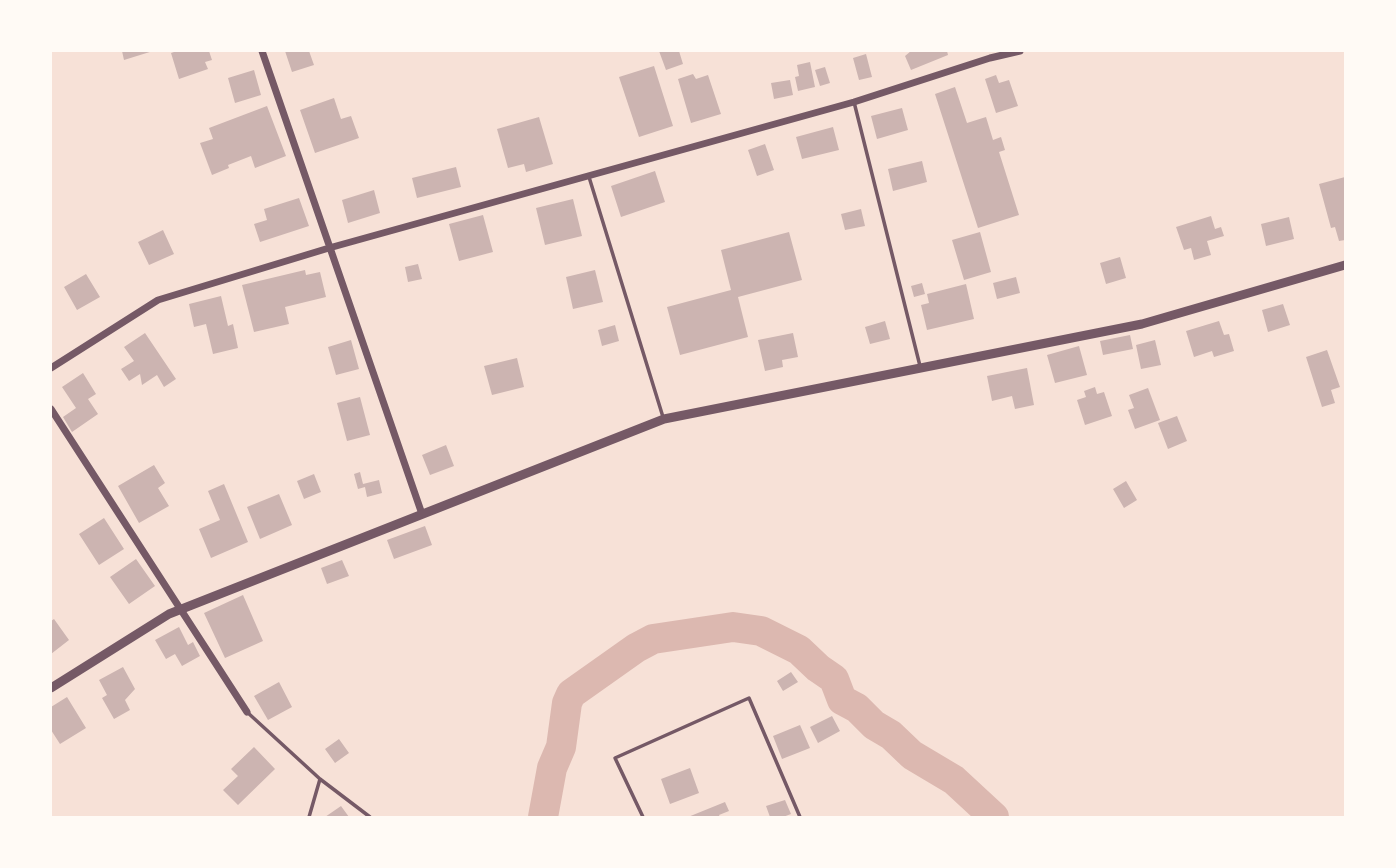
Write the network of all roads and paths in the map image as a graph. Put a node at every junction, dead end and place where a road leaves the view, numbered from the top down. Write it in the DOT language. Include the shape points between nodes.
graph roads {
  1 [pos="262,51"];
  2 [pos="1020,51"];
  3 [pos="854,102"];
  4 [pos="589,175"];
  5 [pos="329,248"];
  6 [pos="1345,265"];
  7 [pos="51,368"];
  8 [pos="920,368"];
  9 [pos="51,409"];
  10 [pos="664,419"];
  11 [pos="422,514"];
  12 [pos="182,609"];
  13 [pos="51,688"];
  14 [pos="247,712"];
  15 [pos="320,779"];
  16 [pos="309,817"];
  17 [pos="370,817"];
  18 [pos="643,817"];
  19 [pos="800,817"];
  1 -- 5 [label="street"];
  2 -- 3 [label="street"];
  3 -- 4 [label="street"];
  3 -- 8 [label="lane"];
  4 -- 5 [label="street"];
  4 -- 10 [label="lane"];
  5 -- 7 [label="street" via="158,300"];
  5 -- 11 [label="street"];
  6 -- 8 [label="street" via="1142,324"];
  8 -- 10 [label="street"];
  9 -- 12 [label="street"];
  10 -- 11 [label="street"];
  11 -- 12 [label="street"];
  12 -- 13 [label="street"];
  12 -- 14 [label="street"];
  14 -- 15 [label="lane"];
  15 -- 16 [label="lane"];
  15 -- 17 [label="lane"];
  18 -- 19 [label="lane" via="614,758 749,698"];
}
